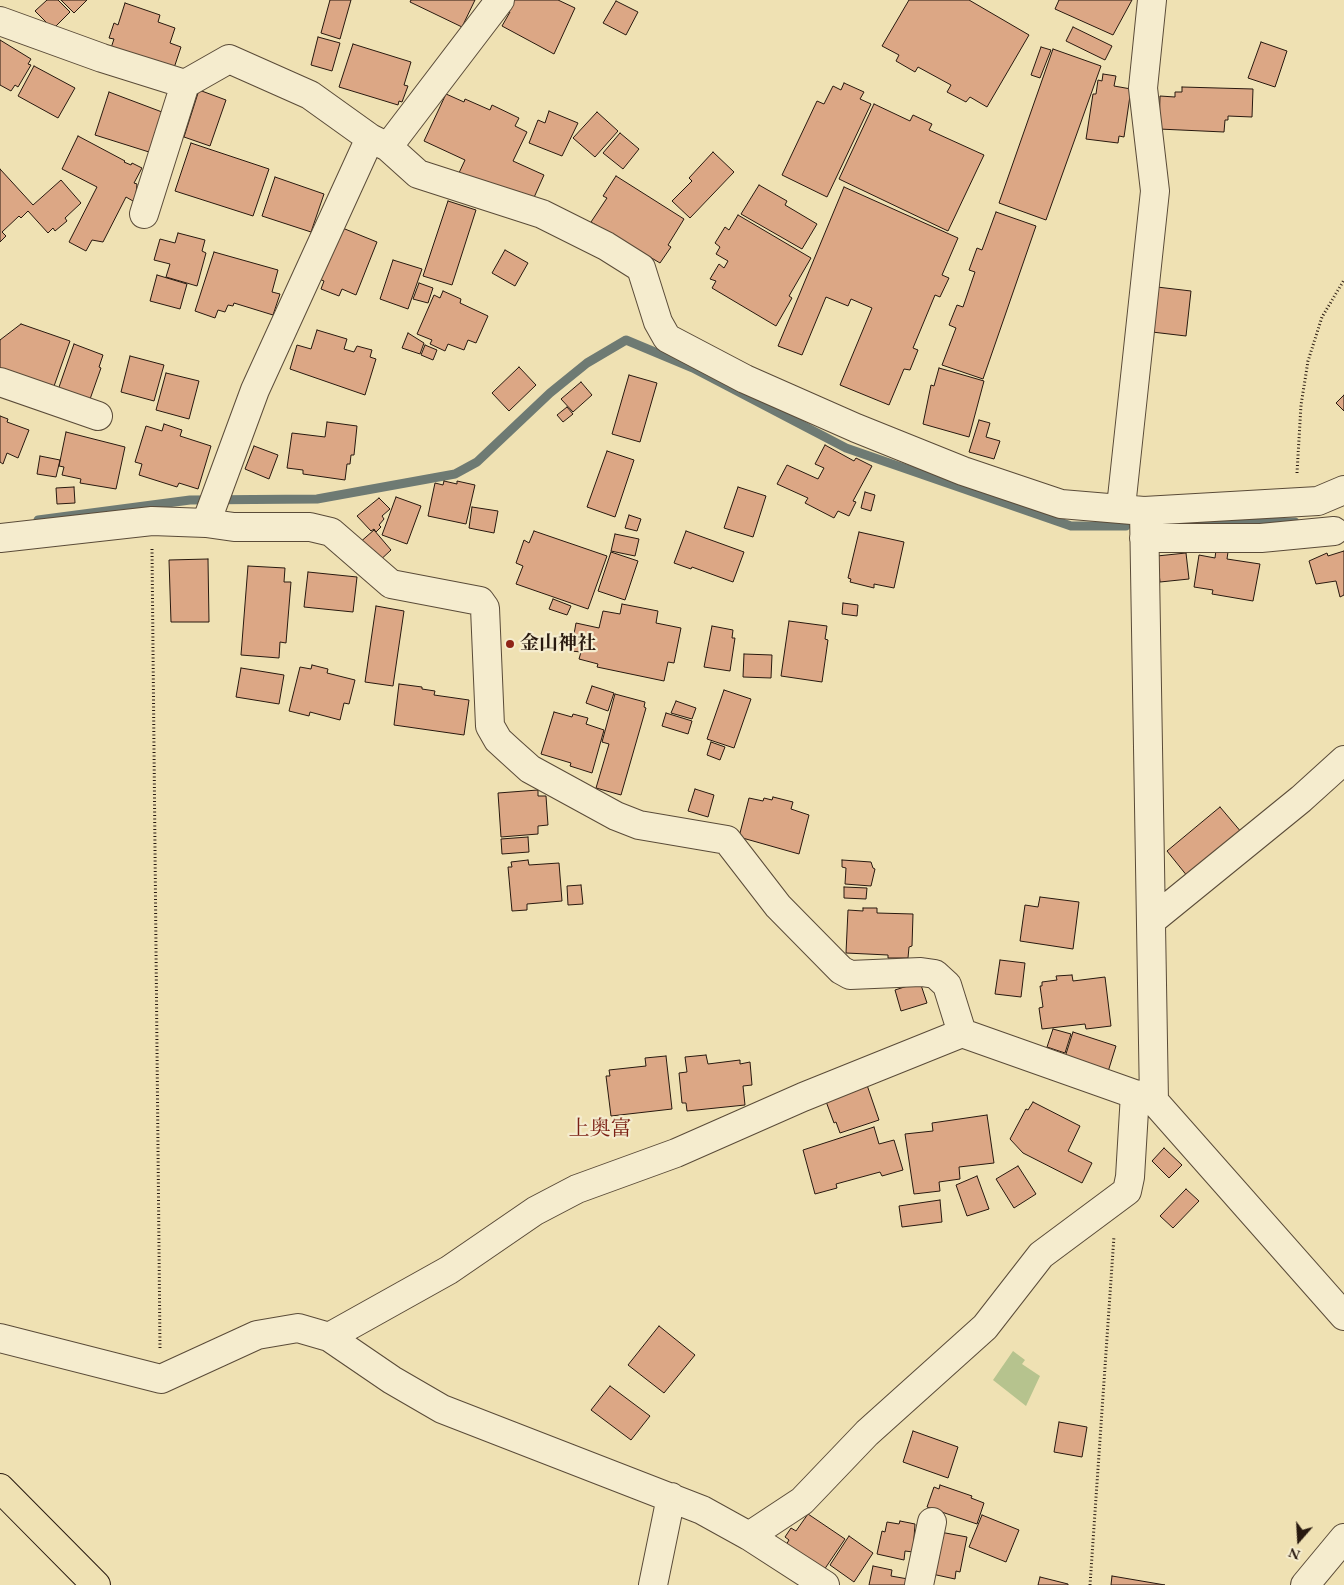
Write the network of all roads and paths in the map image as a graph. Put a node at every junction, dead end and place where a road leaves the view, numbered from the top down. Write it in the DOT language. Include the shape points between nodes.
graph roads {
  1 [pos="500,0"];
  2 [pos="1152,0"];
  3 [pos="0,21"];
  4 [pos="185,84"];
  5 [pos="379,143"];
  6 [pos="144,214"];
  7 [pos="1344,280"];
  8 [pos="0,382"];
  9 [pos="98,416"];
  10 [pos="1344,490"];
  11 [pos="1305,502"];
  12 [pos="1133,509"];
  13 [pos="152,521"];
  14 [pos="206,523"];
  15 [pos="1339,531"];
  16 [pos="0,538"];
  17 [pos="1144,538"];
  18 [pos="1344,760"];
  19 [pos="1151,921"];
  20 [pos="962,1033"];
  21 [pos="1145,1098"];
  22 [pos="1117,1200"];
  23 [pos="1344,1316"];
  24 [pos="329,1337"];
  25 [pos="0,1338"];
  26 [pos="161,1379"];
  27 [pos="0,1488"];
  28 [pos="671,1497"];
  29 [pos="932,1522"];
  30 [pos="749,1536"];
  31 [pos="1344,1538"];
  32 [pos="96,1585"];
  33 [pos="653,1585"];
  34 [pos="825,1585"];
  35 [pos="920,1585"];
  36 [pos="1090,1585"];
  37 [pos="1305,1585"];
  1 -- 5 [label="street"];
  2 -- 12 [label="street" via="1143,88 1155,191"];
  3 -- 4 [label="street"];
  4 -- 5 [label="street" via="229,59 310,95"];
  4 -- 6 [label="street"];
  5 -- 12 [label="street" via="418,174 542,214 606,246 641,268 658,322 667,338 745,379 856,428 1061,504"];
  5 -- 14 [label="street" via="255,390"];
  7 -- 11 [label="path" via="1322,317 1308,361 1301,405 1300,450"];
  8 -- 9 [label="street"];
  10 -- 11 [label="street"];
  11 -- 12 [label="street"];
  11 -- 15 [label="street"];
  12 -- 17 [label="street"];
  13 -- 14 [label="street"];
  13 -- 16 [label="street"];
  13 -- 26 [label="path"];
  14 -- 20 [label="street" via="234,527 310,526 331,532 391,584 480,601 485,608 490,726 510,751 530,768 616,816 639,825 727,840 778,906 841,970 850,975 935,974 947,985"];
  15 -- 17 [label="street" via="1260,538"];
  17 -- 19 [label="street"];
  18 -- 19 [label="street"];
  19 -- 21 [label="street"];
  20 -- 21 [label="street"];
  20 -- 24 [label="street" via="803,1097 676,1153 577,1189 535,1210 449,1270"];
  21 -- 22 [label="street" via="1127,1191"];
  21 -- 23 [label="street"];
  22 -- 30 [label="street" via="1041,1256 985,1327 867,1433 802,1501"];
  22 -- 36 [label="path"];
  24 -- 26 [label="street" via="298,1328 257,1335"];
  24 -- 28 [label="street" via="392,1380 442,1408"];
  25 -- 26 [label="street"];
  27 -- 32 [label="main road"];
  28 -- 30 [label="street"];
  28 -- 33 [label="street"];
  29 -- 35 [label="street"];
  30 -- 34 [label="street"];
  31 -- 37 [label="street"];
}
